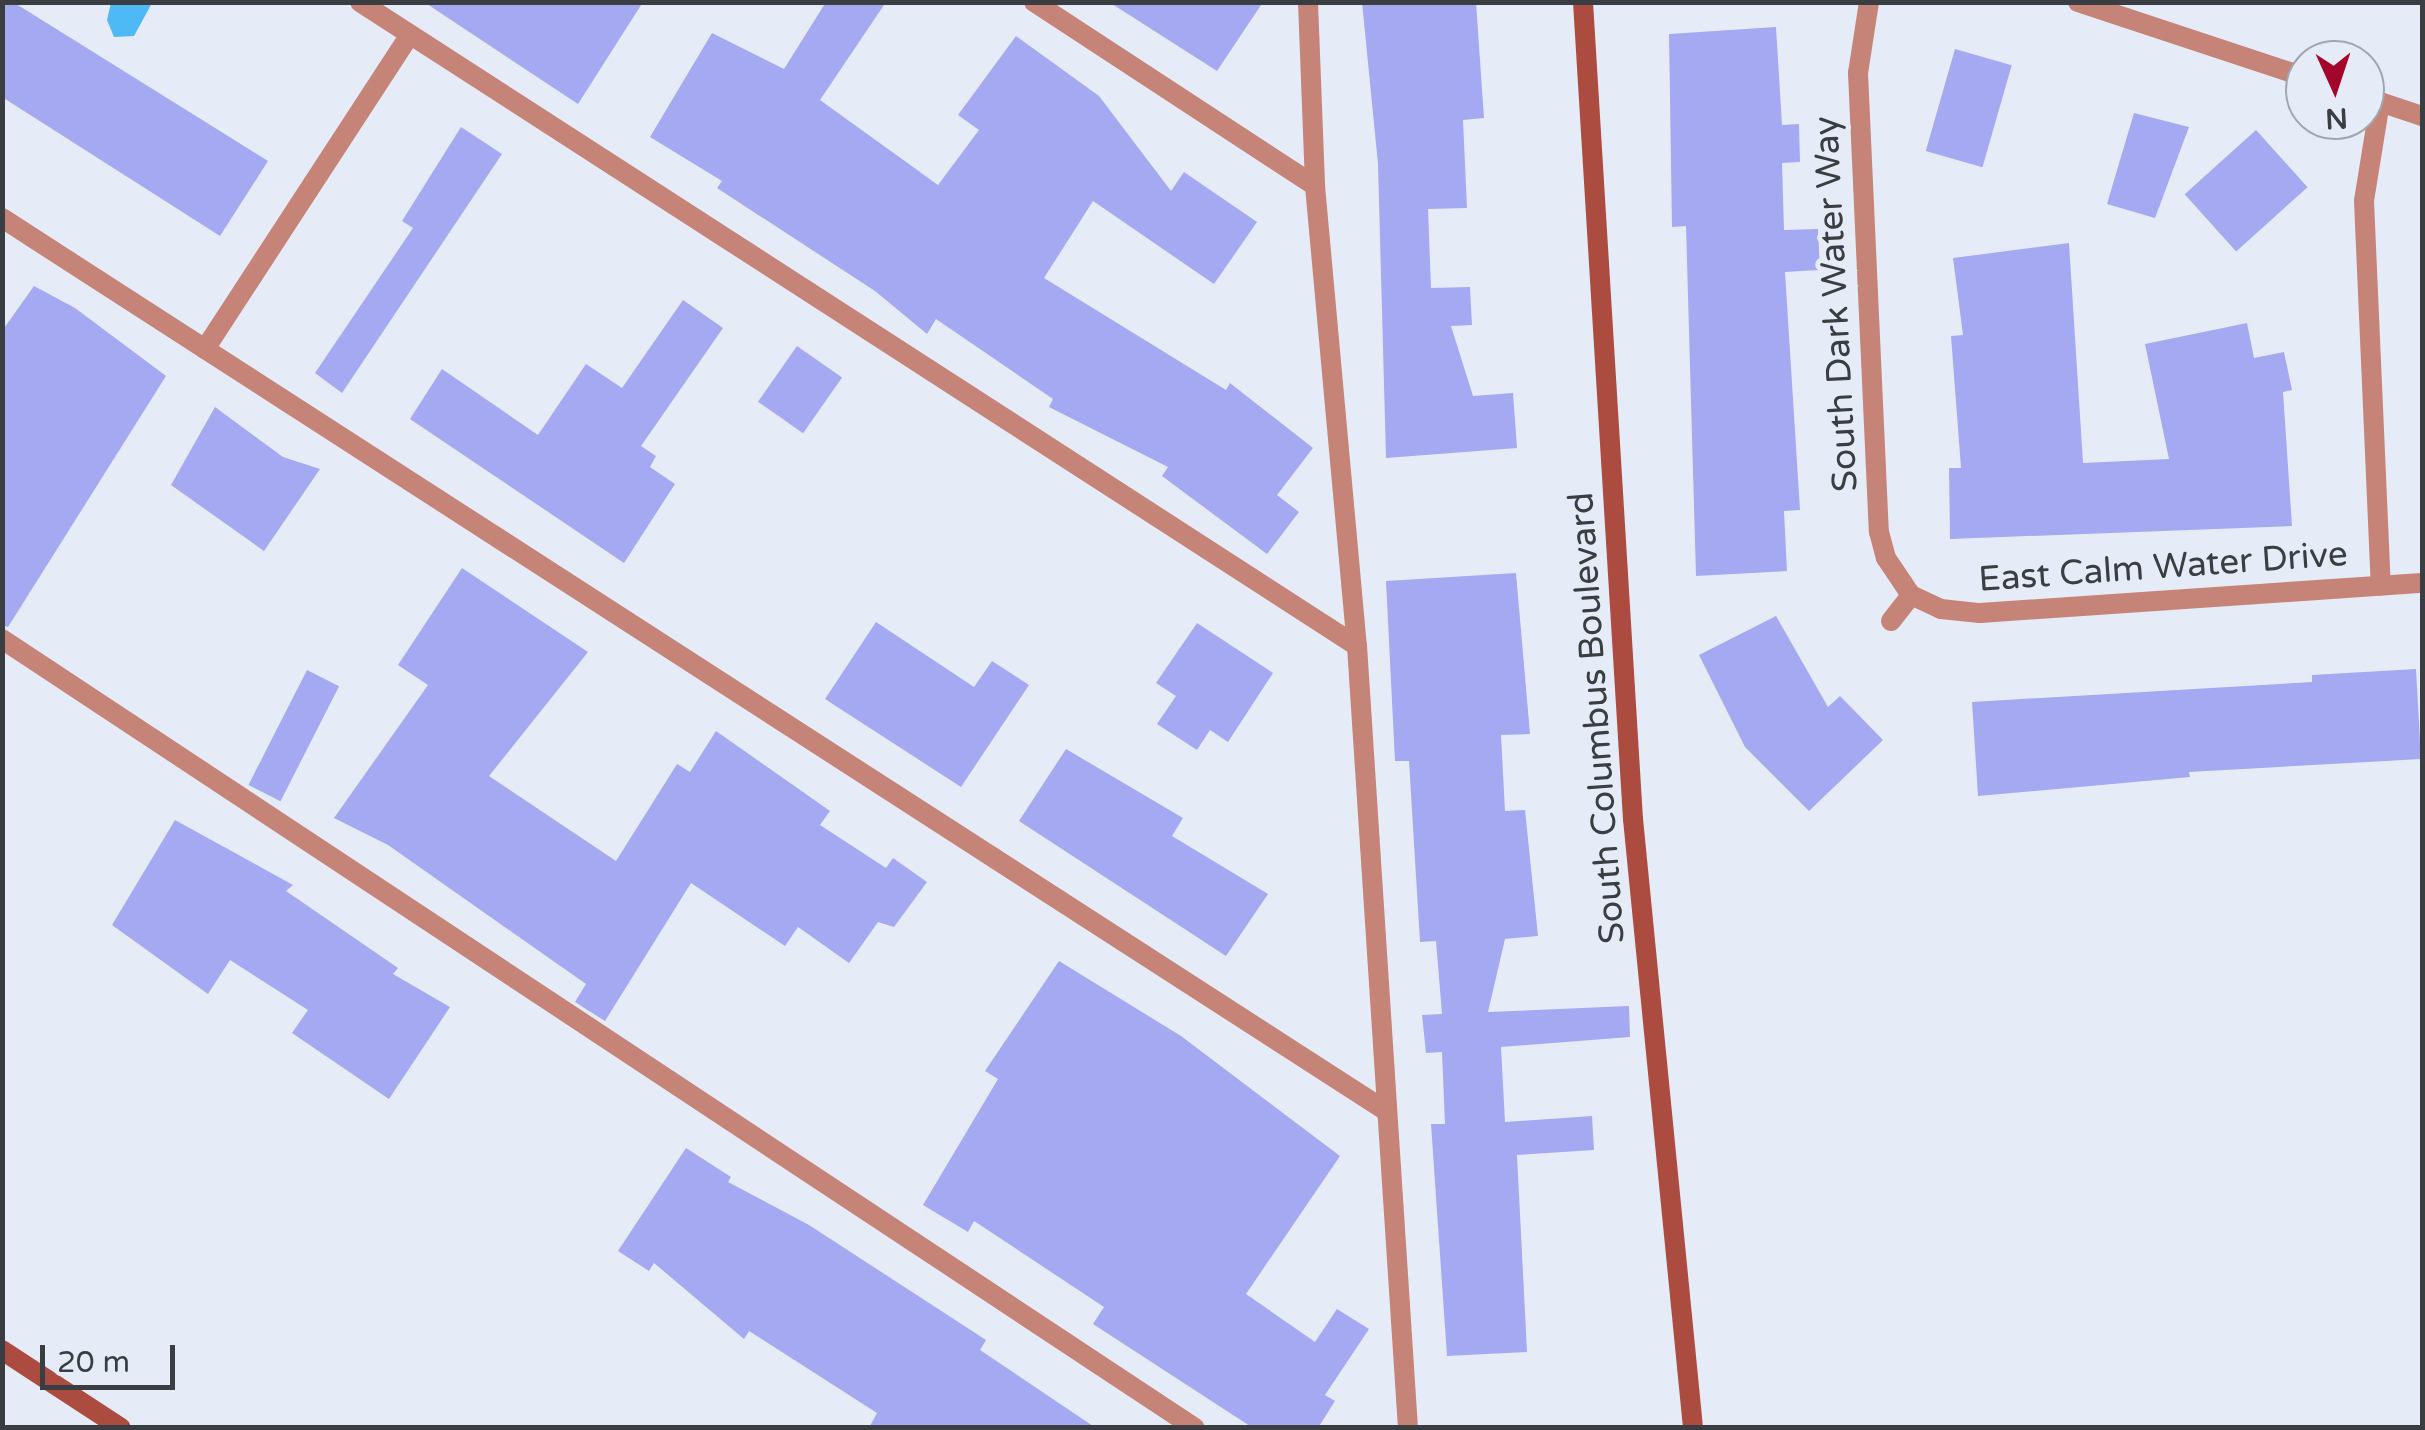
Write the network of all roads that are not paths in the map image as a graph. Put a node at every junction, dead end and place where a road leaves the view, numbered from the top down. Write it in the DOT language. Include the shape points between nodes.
graph roads {
  1 [pos="360,2"];
  2 [pos="1034,2"];
  3 [pos="1308,2"];
  4 [pos="1583,2"];
  5 [pos="1869,2"];
  6 [pos="2078,2"];
  7 [pos="410,35"];
  8 [pos="2285,70"];
  9 [pos="2385,104"];
  10 [pos="2422,116"];
  11 [pos="2369,140"];
  12 [pos="1315,186"];
  13 [pos="2,218"];
  14 [pos="205,349"];
  15 [pos="2422,583"];
  16 [pos="2381,586"];
  17 [pos="1910,594"];
  18 [pos="1891,621"];
  19 [pos="2,639"];
  20 [pos="1357,646"];
  21 [pos="1386,1111"];
  22 [pos="2,1350"];
  23 [pos="122,1428"];
  24 [pos="1195,1428"];
  25 [pos="1408,1428"];
  26 [pos="1693,1428"];
  1 -- 7 [label="street"];
  2 -- 12 [label="street"];
  3 -- 12 [label="street"];
  4 -- 26 [label="street, South Columbus Boulevard" via="1633,819"];
  5 -- 17 [label="street, South Dark Water Way" via="1858,73 1879,532 1886,558"];
  6 -- 8 [label="street"];
  7 -- 14 [label="street"];
  7 -- 20 [label="street"];
  9 -- 10 [label="street"];
  11 -- 16 [label="street" via="2364,201"];
  12 -- 20 [label="street"];
  13 -- 14 [label="street"];
  14 -- 21 [label="street"];
  15 -- 16 [label="street, East Calm Water Drive"];
  16 -- 17 [label="street, East Calm Water Drive" via="1980,614 1940,610"];
  17 -- 18 [label="street"];
  19 -- 24 [label="street"];
  20 -- 21 [label="street"];
  21 -- 25 [label="street"];
  22 -- 23 [label="street"];
}
